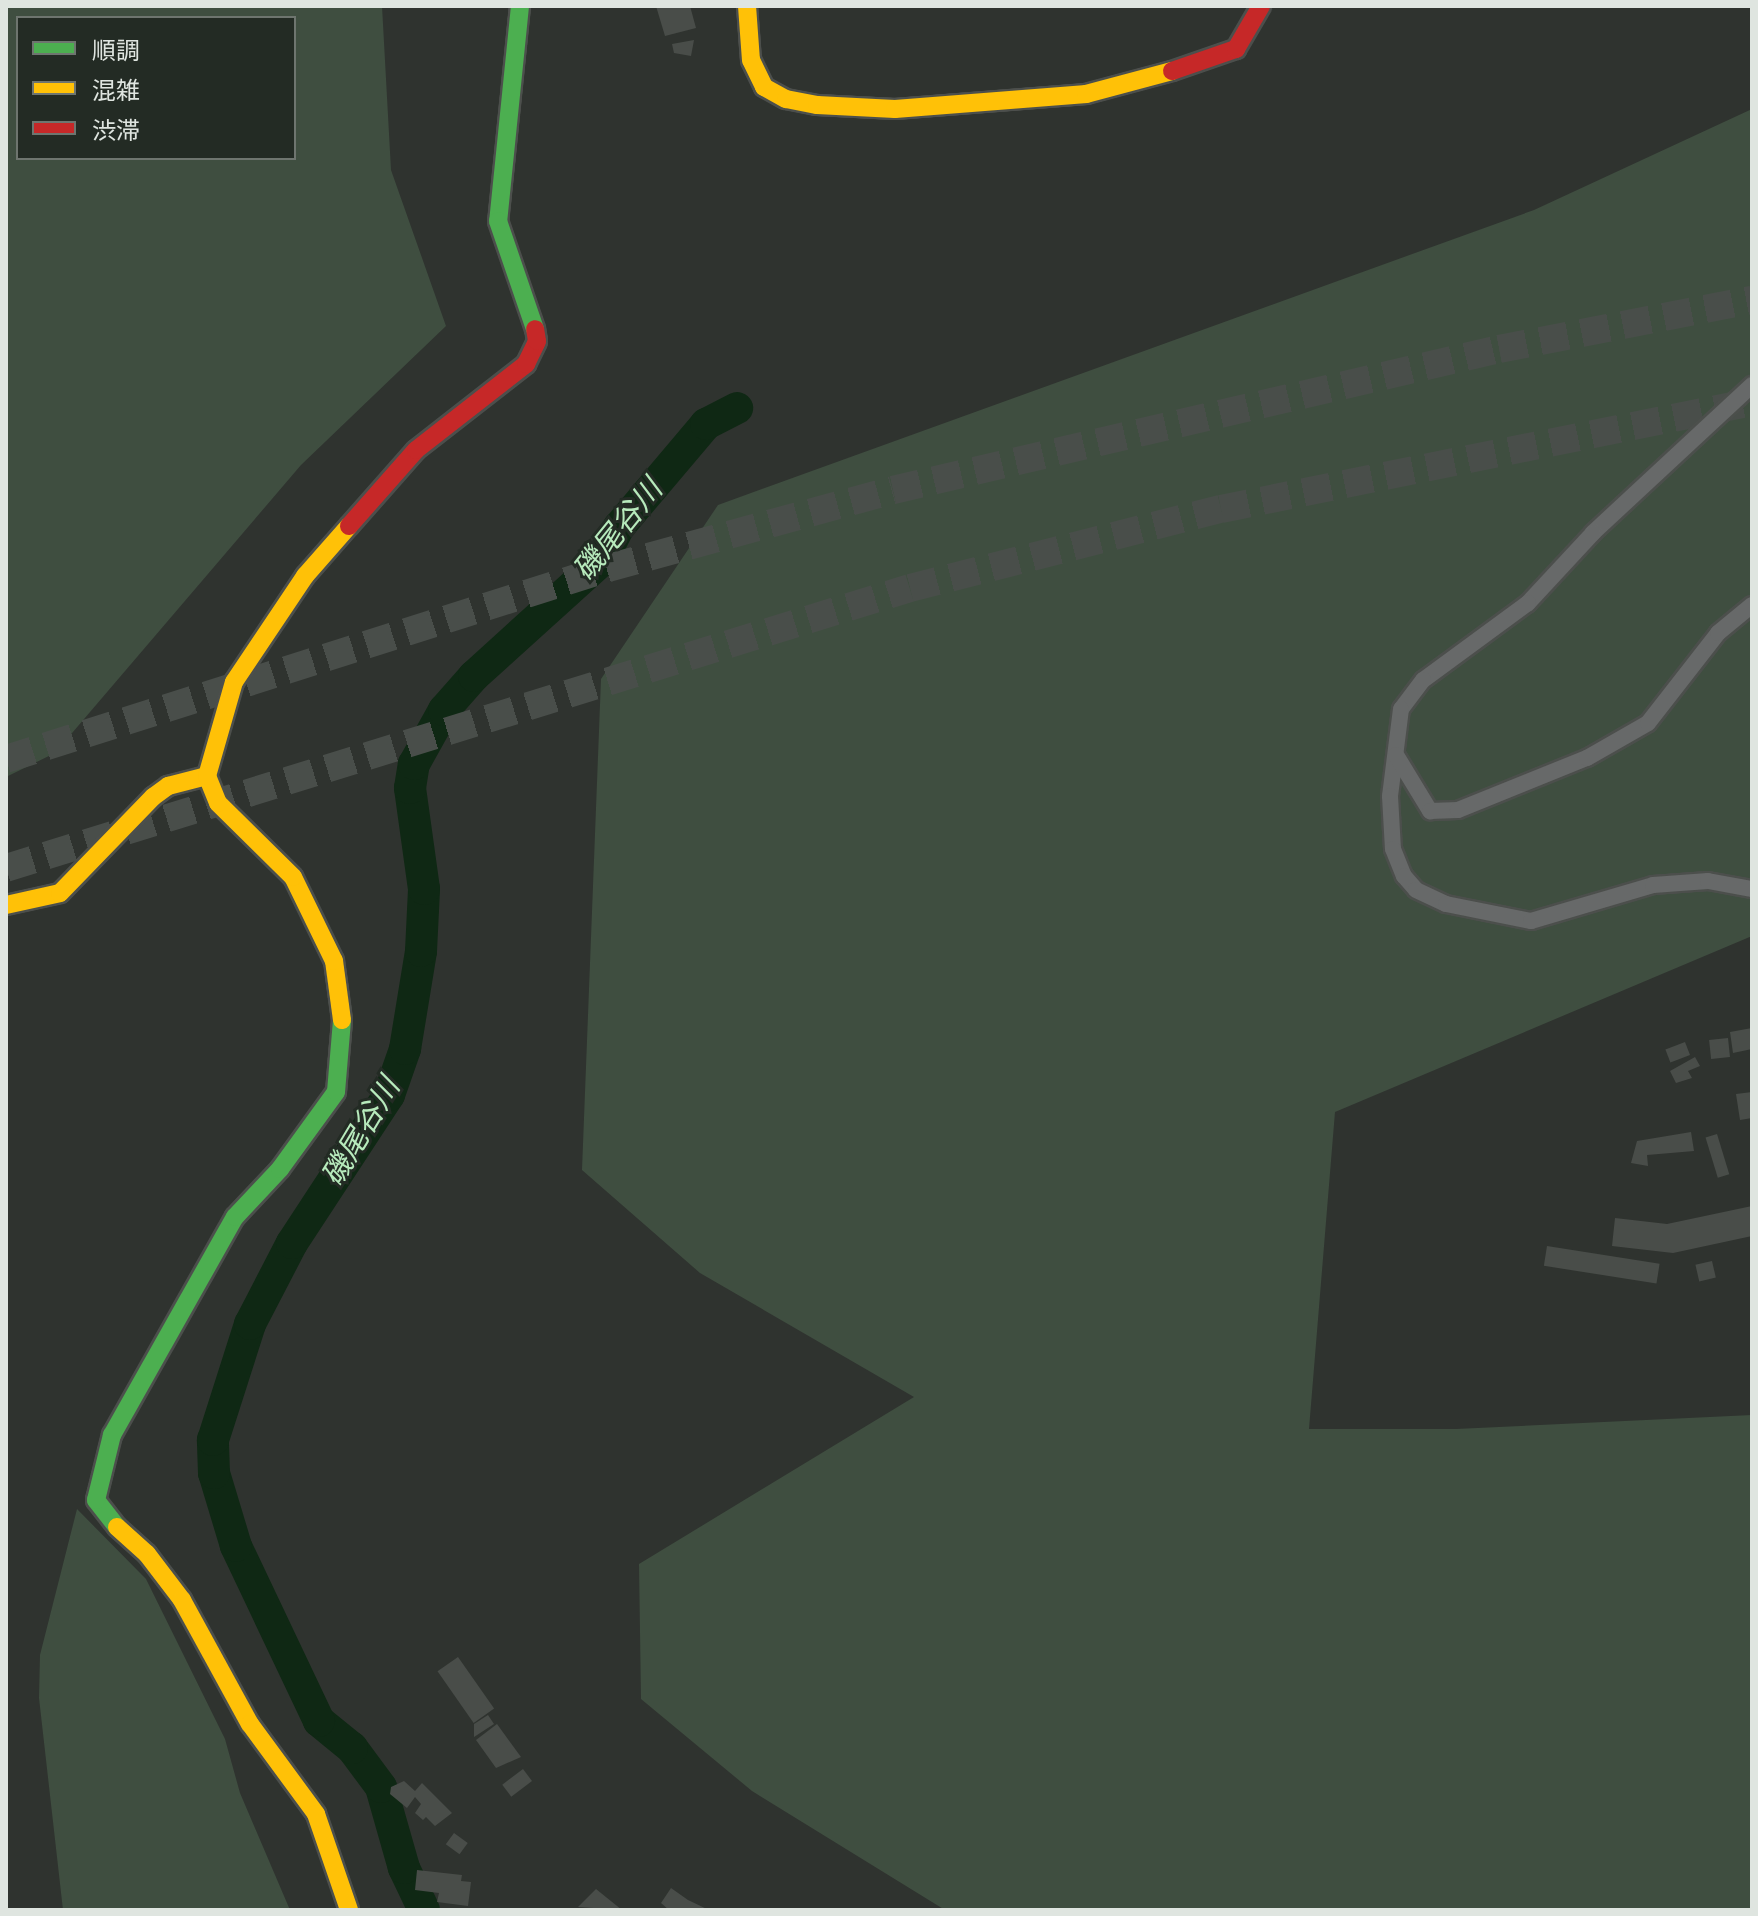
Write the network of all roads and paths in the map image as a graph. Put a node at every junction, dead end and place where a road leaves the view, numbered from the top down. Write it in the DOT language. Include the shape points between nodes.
graph roads {
  1 [pos="520,6"];
  2 [pos="747,6"];
  3 [pos="1261,6"];
  4 [pos="1752,385"];
  5 [pos="1752,605"];
  6 [pos="1396,755"];
  7 [pos="207,776"];
  8 [pos="1752,889"];
  9 [pos="6,905"];
  10 [pos="349,1910"];
  1 -- 7 [label="main road" via="498,221 533,314 537,341 526,364 416,450 305,576 234,682"];
  2 -- 3 [label="main road" via="751,60 764,87 817,105 895,109 1086,94 1192,66 1236,49"];
  4 -- 6 [label="street" via="1593,533 1528,603 1423,680 1401,709"];
  5 -- 6 [label="street" via="1718,633 1648,723 1587,758 1458,810 1430,811"];
  6 -- 8 [label="street" via="1390,796 1393,849 1416,890 1446,904 1531,921 1653,885 1708,881"];
  7 -- 9 [label="main road" via="168,786 153,797 60,893"];
  7 -- 10 [label="main road" via="218,803 293,877 334,961 342,1005 343,1062 336,1092 317,1120 235,1217 112,1435 101,1459 96,1500 112,1525 147,1554 182,1600 250,1724 316,1814"];
}
